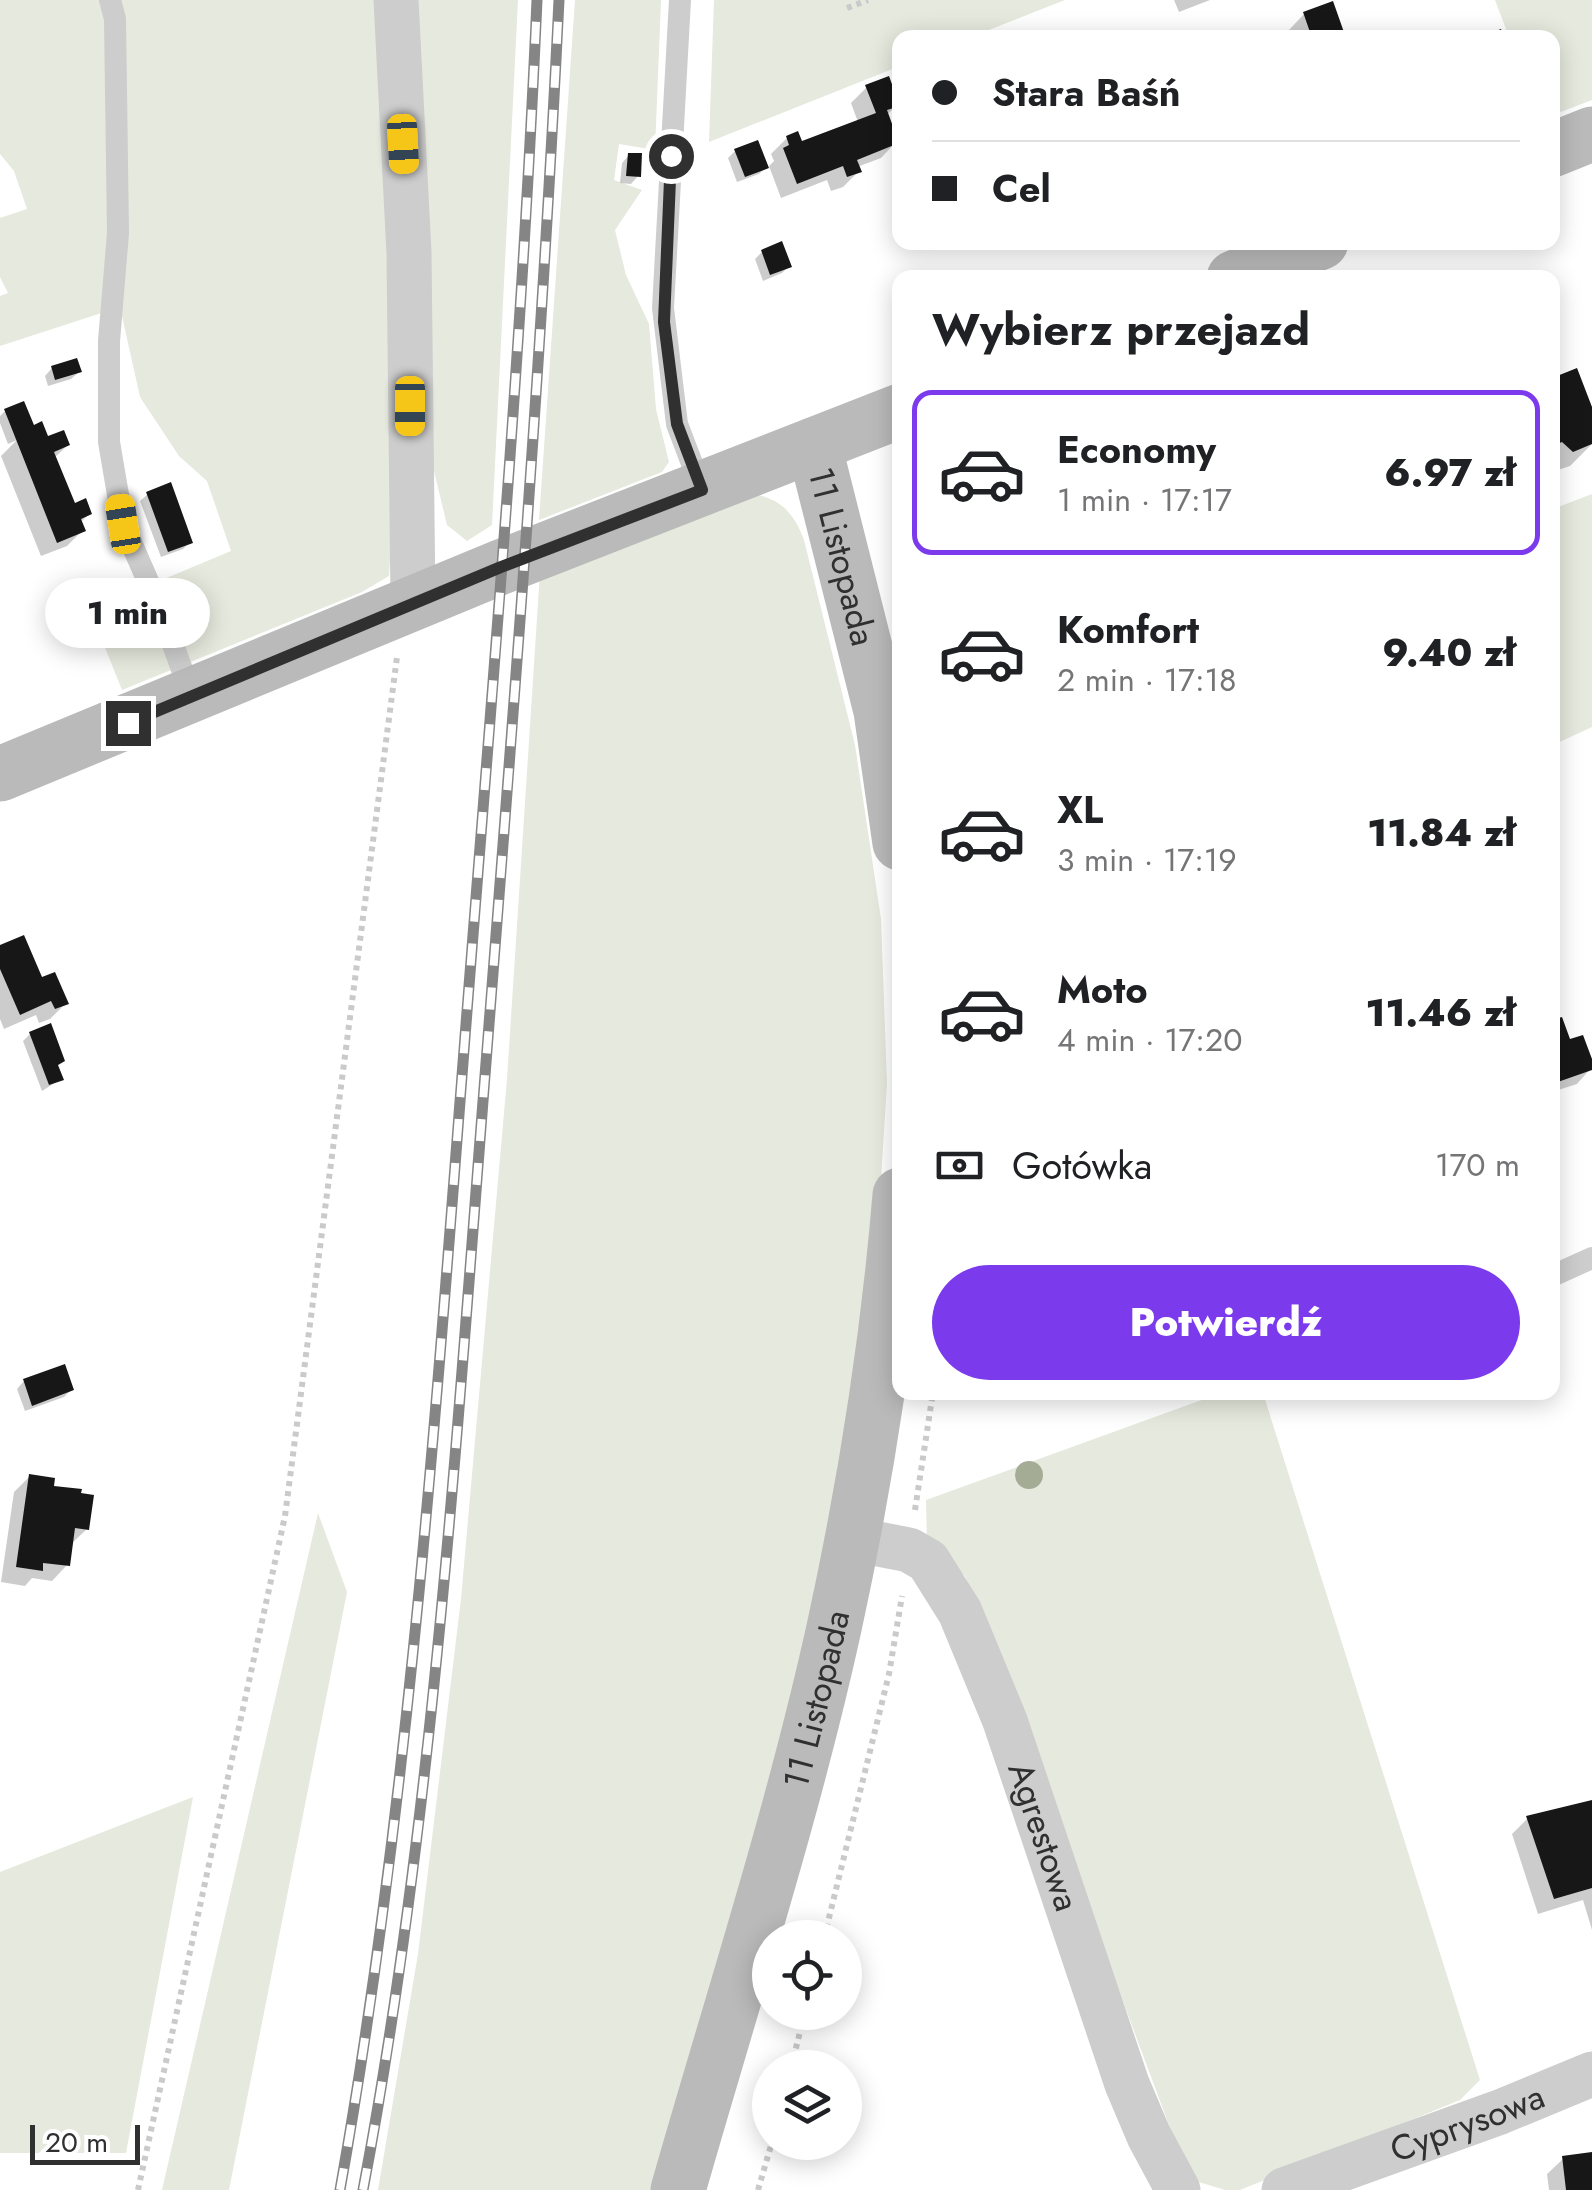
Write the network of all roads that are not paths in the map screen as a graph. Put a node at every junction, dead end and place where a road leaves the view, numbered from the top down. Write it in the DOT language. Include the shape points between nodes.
graph roads {
  1 [pos="110,0"];
  2 [pos="396,0"];
  3 [pos="680,0"];
  4 [pos="1592,134"];
  5 [pos="1560,147"];
  6 [pos="1302,250"];
  7 [pos="1253,270"];
  8 [pos="892,415"];
  9 [pos="814,446"];
  10 [pos="702,490"];
  11 [pos="413,604"];
  12 [pos="192,697"];
  13 [pos="0,774"];
  14 [pos="892,787"];
  15 [pos="1592,1258"];
  16 [pos="892,1268"];
  17 [pos="1560,1272"];
  18 [pos="852,1538"];
  19 [pos="1592,2074"];
  20 [pos="678,2190"];
  21 [pos="1178,2190"];
  22 [pos="1284,2190"];
  1 -- 12 [label="lane" via="118,233 108,341 109,442 123,524"];
  2 -- 11 [label="street" via="409,253"];
  3 -- 10 [label="lane" via="663,308 677,424"];
  4 -- 5 [label="street"];
  6 -- 7 [label="street"];
  8 -- 9 [label="street"];
  9 -- 10 [label="street"];
  9 -- 14 [label="street, 11 Listopada" via="881,711"];
  10 -- 11 [label="street"];
  11 -- 12 [label="street"];
  12 -- 13 [label="street"];
  15 -- 17 [label="lane"];
  16 -- 18 [label="street, 11 Listopada"];
  18 -- 20 [label="street, 11 Listopada" via="805,1744"];
  18 -- 21 [label="street, Agrestowa" via="909,1550 928,1561 960,1612 1004,1721 1127,2084"];
  19 -- 22 [label="street, Cyprysowa"];
}
